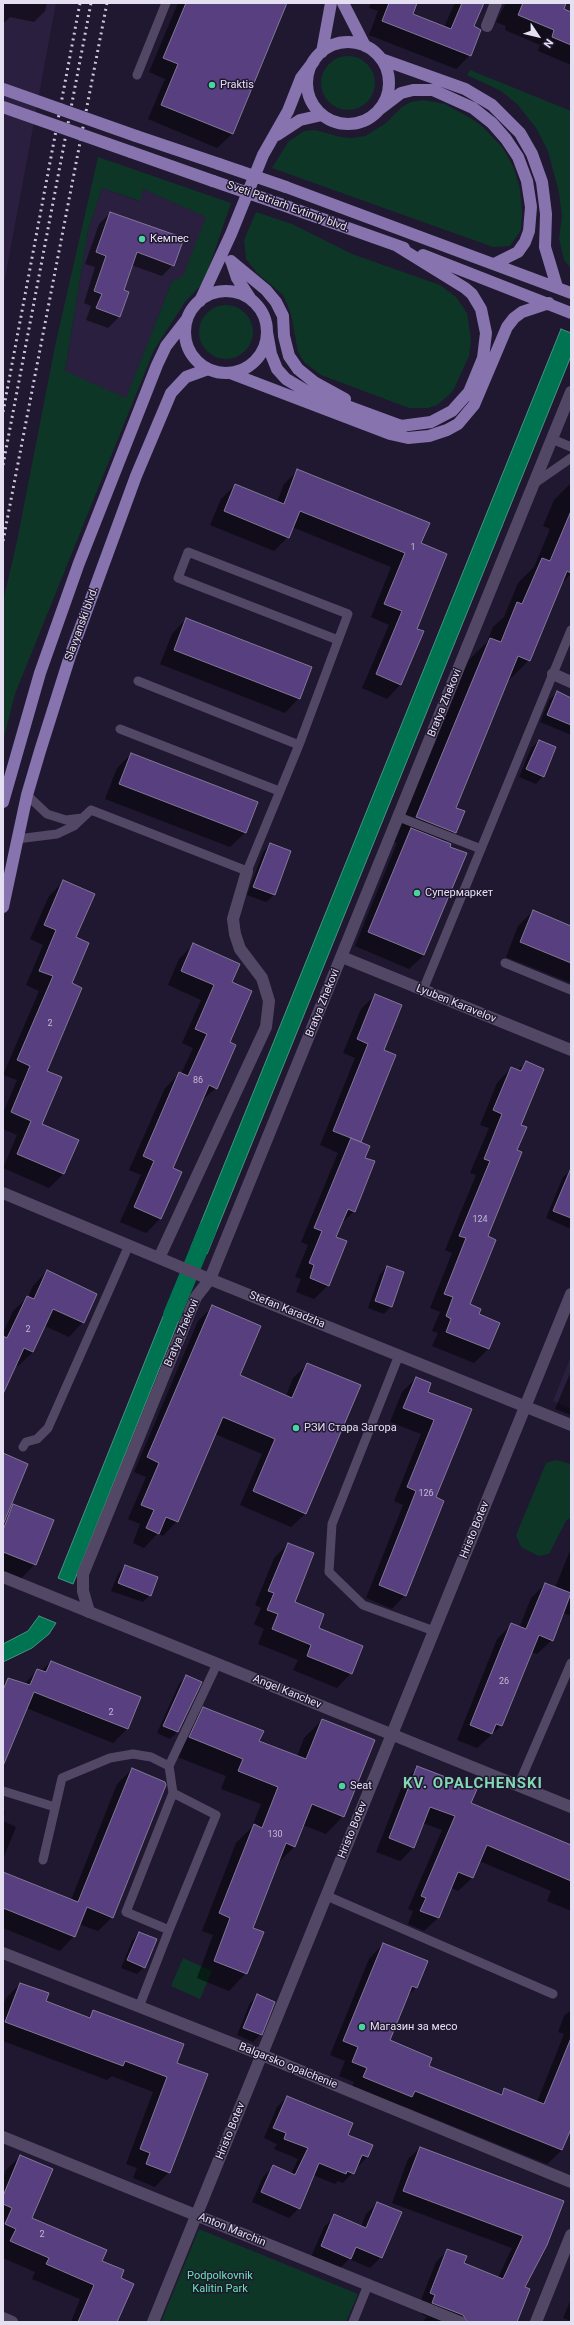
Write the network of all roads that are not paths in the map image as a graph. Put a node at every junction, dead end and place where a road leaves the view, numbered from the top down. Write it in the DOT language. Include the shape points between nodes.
graph roads {
  1 [pos="166,3"];
  2 [pos="331,3"];
  3 [pos="343,3"];
  4 [pos="496,3"];
  5 [pos="487,26"];
  6 [pos="365,46"];
  7 [pos="318,56"];
  8 [pos="381,59"];
  9 [pos="137,75"];
  10 [pos="3,89"];
  11 [pos="3,107"];
  12 [pos="380,109"];
  13 [pos="322,114"];
  14 [pos="271,142"];
  15 [pos="231,234"];
  16 [pos="397,246"];
  17 [pos="232,261"];
  18 [pos="494,264"];
  19 [pos="565,290"];
  20 [pos="200,301"];
  21 [pos="252,301"];
  22 [pos="549,303"];
  23 [pos="566,311"];
  24 [pos="188,319"];
  25 [pos="267,332"];
  26 [pos="208,369"];
  27 [pos="230,373"];
  28 [pos="571,392"];
  29 [pos="381,419"];
  30 [pos="552,439"];
  31 [pos="571,447"];
  32 [pos="571,458"];
  33 [pos="535,483"];
  34 [pos="570,634"];
  35 [pos="338,640"];
  36 [pos="553,674"];
  37 [pos="138,681"];
  38 [pos="571,682"];
  39 [pos="120,729"];
  40 [pos="298,745"];
  41 [pos="279,791"];
  42 [pos="27,795"];
  43 [pos="3,802"];
  44 [pos="399,817"];
  45 [pos="82,818"];
  46 [pos="17,839"];
  47 [pos="481,849"];
  48 [pos="247,871"];
  49 [pos="3,907"];
  50 [pos="342,958"];
  51 [pos="505,963"];
  52 [pos="423,990"];
  53 [pos="571,990"];
  54 [pos="571,1050"];
  55 [pos="3,1193"];
  56 [pos="129,1245"];
  57 [pos="159,1258"];
  58 [pos="206,1277"];
  59 [pos="571,1294"];
  60 [pos="399,1355"];
  61 [pos="526,1406"];
  62 [pos="571,1425"];
  63 [pos="23,1447"];
  64 [pos="3,1577"];
  65 [pos="89,1612"];
  66 [pos="434,1631"];
  67 [pos="217,1664"];
  68 [pos="571,1664"];
  69 [pos="392,1735"];
  70 [pos="169,1766"];
  71 [pos="518,1786"];
  72 [pos="3,1790"];
  73 [pos="173,1793"];
  74 [pos="55,1807"];
  75 [pos="571,1807"];
  76 [pos="43,1860"];
  77 [pos="326,1896"];
  78 [pos="169,1930"];
  79 [pos="3,1953"];
  80 [pos="553,1994"];
  81 [pos="139,2007"];
  82 [pos="262,2055"];
  83 [pos="3,2137"];
  84 [pos="571,2182"];
  85 [pos="197,2216"];
  86 [pos="571,2235"];
  87 [pos="368,2285"];
  88 [pos="3,2318"];
  89 [pos="12,2322"];
  90 [pos="153,2322"];
  91 [pos="353,2322"];
  92 [pos="460,2322"];
  93 [pos="536,2322"];
  1 -- 9 [label="lane"];
  2 -- 7 [label="main road"];
  3 -- 6 [label="main road"];
  4 -- 5 [label="street"];
  6 -- 7 [label="main road" via="342,42"];
  6 -- 8 [label="main road"];
  7 -- 13 [label="main road" via="308,77 308,89 314,106"];
  7 -- 14 [label="main road" via="301,78 288,111"];
  8 -- 12 [label="main road" via="387,71 389,84"];
  8 -- 19 [label="main road" via="466,89 492,105 520,133 532,154 542,182 546,214 545,247"];
  10 -- 18 [label="main road, Sveti Patriarh Evtimiy blvd., bridge" via="286,187"];
  11 -- 16 [label="main road, Sveti Patriarh Evtimiy blvd., bridge"];
  12 -- 13 [label="main road" via="367,119 351,124 336,122"];
  12 -- 18 [label="main road" via="401,93 433,90 473,108 506,138 518,157 527,181 531,207 529,231 518,252"];
  13 -- 14 [label="main road" via="295,122"];
  14 -- 15 [label="main road" via="263,155"];
  15 -- 17 [label="main road"];
  15 -- 20 [label="main road"];
  16 -- 22 [label="main road, Sveti Patriarh Evtimiy blvd."];
  16 -- 29 [label="main road" via="459,283 472,294 483,317 486,341 483,358 469,392 452,411 431,422 410,426 400,426"];
  17 -- 21 [label="main road" via="237,278"];
  17 -- 29 [label="main road" via="276,302 283,316 289,356 298,369 314,382"];
  18 -- 19 [label="main road, Sveti Patriarh Evtimiy blvd."];
  20 -- 21 [label="main road" via="212,294 226,291 240,294"];
  20 -- 24 [label="main road"];
  21 -- 25 [label="main road" via="264,318"];
  22 -- 23 [label="main road, Sveti Patriarh Evtimiy blvd."];
  22 -- 27 [label="main road" via="522,312 514,318 507,327 474,405 458,424 429,436 408,438 390,434"];
  24 -- 26 [label="main road" via="185,335 189,350 199,363"];
  24 -- 43 [label="main road" via="172,338 157,365 79,563 40,673"];
  25 -- 27 [label="main road" via="263,350 255,360 246,368"];
  25 -- 29 [label="main road" via="274,362 286,379 306,391"];
  26 -- 27 [label="main road"];
  26 -- 42 [label="main road, Slavyanski blvd." via="193,373 181,381 171,392 164,406 70,656"];
  28 -- 30 [label="street, Bratya Zhekovi"];
  30 -- 31 [label="lane"];
  30 -- 33 [label="street, Bratya Zhekovi"];
  32 -- 33 [label="lane"];
  33 -- 44 [label="street, Bratya Zhekovi"];
  34 -- 36 [label="lane"];
  35 -- 35 [label="lane" via="348,614 188,552 178,578"];
  35 -- 40 [label="lane"];
  36 -- 38 [label="street"];
  36 -- 47 [label="lane"];
  37 -- 40 [label="lane"];
  39 -- 41 [label="lane"];
  40 -- 41 [label="lane"];
  41 -- 48 [label="lane"];
  42 -- 45 [label="lane" via="47,814 66,820"];
  42 -- 46 [label="main road, Slavyanski blvd."];
  44 -- 47 [label="lane"];
  44 -- 50 [label="street, Bratya Zhekovi"];
  45 -- 46 [label="lane" via="74,826 57,834"];
  45 -- 48 [label="lane" via="91,810"];
  46 -- 49 [label="main road, Slavyanski blvd."];
  47 -- 52 [label="lane"];
  48 -- 57 [label="street" via="233,918 240,949 262,978 269,1001 266,1027"];
  50 -- 52 [label="street, Lyuben Karavelov"];
  50 -- 58 [label="street, Bratya Zhekovi"];
  51 -- 53 [label="lane"];
  52 -- 54 [label="street, Lyuben Karavelov"];
  55 -- 56 [label="street, Stefan Karadzha"];
  56 -- 57 [label="street, Stefan Karadzha"];
  56 -- 63 [label="lane" via="48,1428 37,1439 26,1442"];
  57 -- 58 [label="street, Stefan Karadzha"];
  58 -- 60 [label="street, Stefan Karadzha"];
  58 -- 65 [label="street, Bratya Zhekovi" via="83,1574 83,1591"];
  59 -- 61 [label="street, Hristo Botev"];
  60 -- 61 [label="street, Stefan Karadzha"];
  60 -- 66 [label="lane" via="332,1524 329,1572 363,1605"];
  61 -- 62 [label="street, Stefan Karadzha"];
  61 -- 66 [label="street, Hristo Botev"];
  64 -- 65 [label="street, Angel Kanchev"];
  65 -- 67 [label="street, Angel Kanchev"];
  66 -- 69 [label="street, Hristo Botev"];
  67 -- 69 [label="street, Angel Kanchev"];
  67 -- 70 [label="lane"];
  68 -- 71 [label="lane"];
  69 -- 71 [label="street, Angel Kanchev"];
  69 -- 77 [label="street, Hristo Botev"];
  70 -- 73 [label="lane"];
  70 -- 74 [label="lane" via="151,1757 133,1754 110,1758 62,1778"];
  71 -- 75 [label="street, Angel Kanchev"];
  72 -- 74 [label="lane"];
  73 -- 78 [label="lane" via="216,1815"];
  73 -- 78 [label="lane" via="126,1912"];
  74 -- 76 [label="lane"];
  77 -- 80 [label="lane"];
  77 -- 82 [label="street, Hristo Botev"];
  78 -- 81 [label="lane"];
  79 -- 81 [label="street, Balgarsko opalchenie"];
  81 -- 82 [label="street, Balgarsko opalchenie"];
  82 -- 84 [label="street, Balgarsko opalchenie"];
  82 -- 85 [label="street, Hristo Botev"];
  83 -- 85 [label="street, Anton Marchin"];
  85 -- 87 [label="street, Anton Marchin"];
  85 -- 90 [label="street, Hristo Botev"];
  86 -- 93 [label="street"];
  87 -- 91 [label="lane"];
  87 -- 92 [label="street, Anton Marchin"];
  88 -- 89 [label="street"];
}
